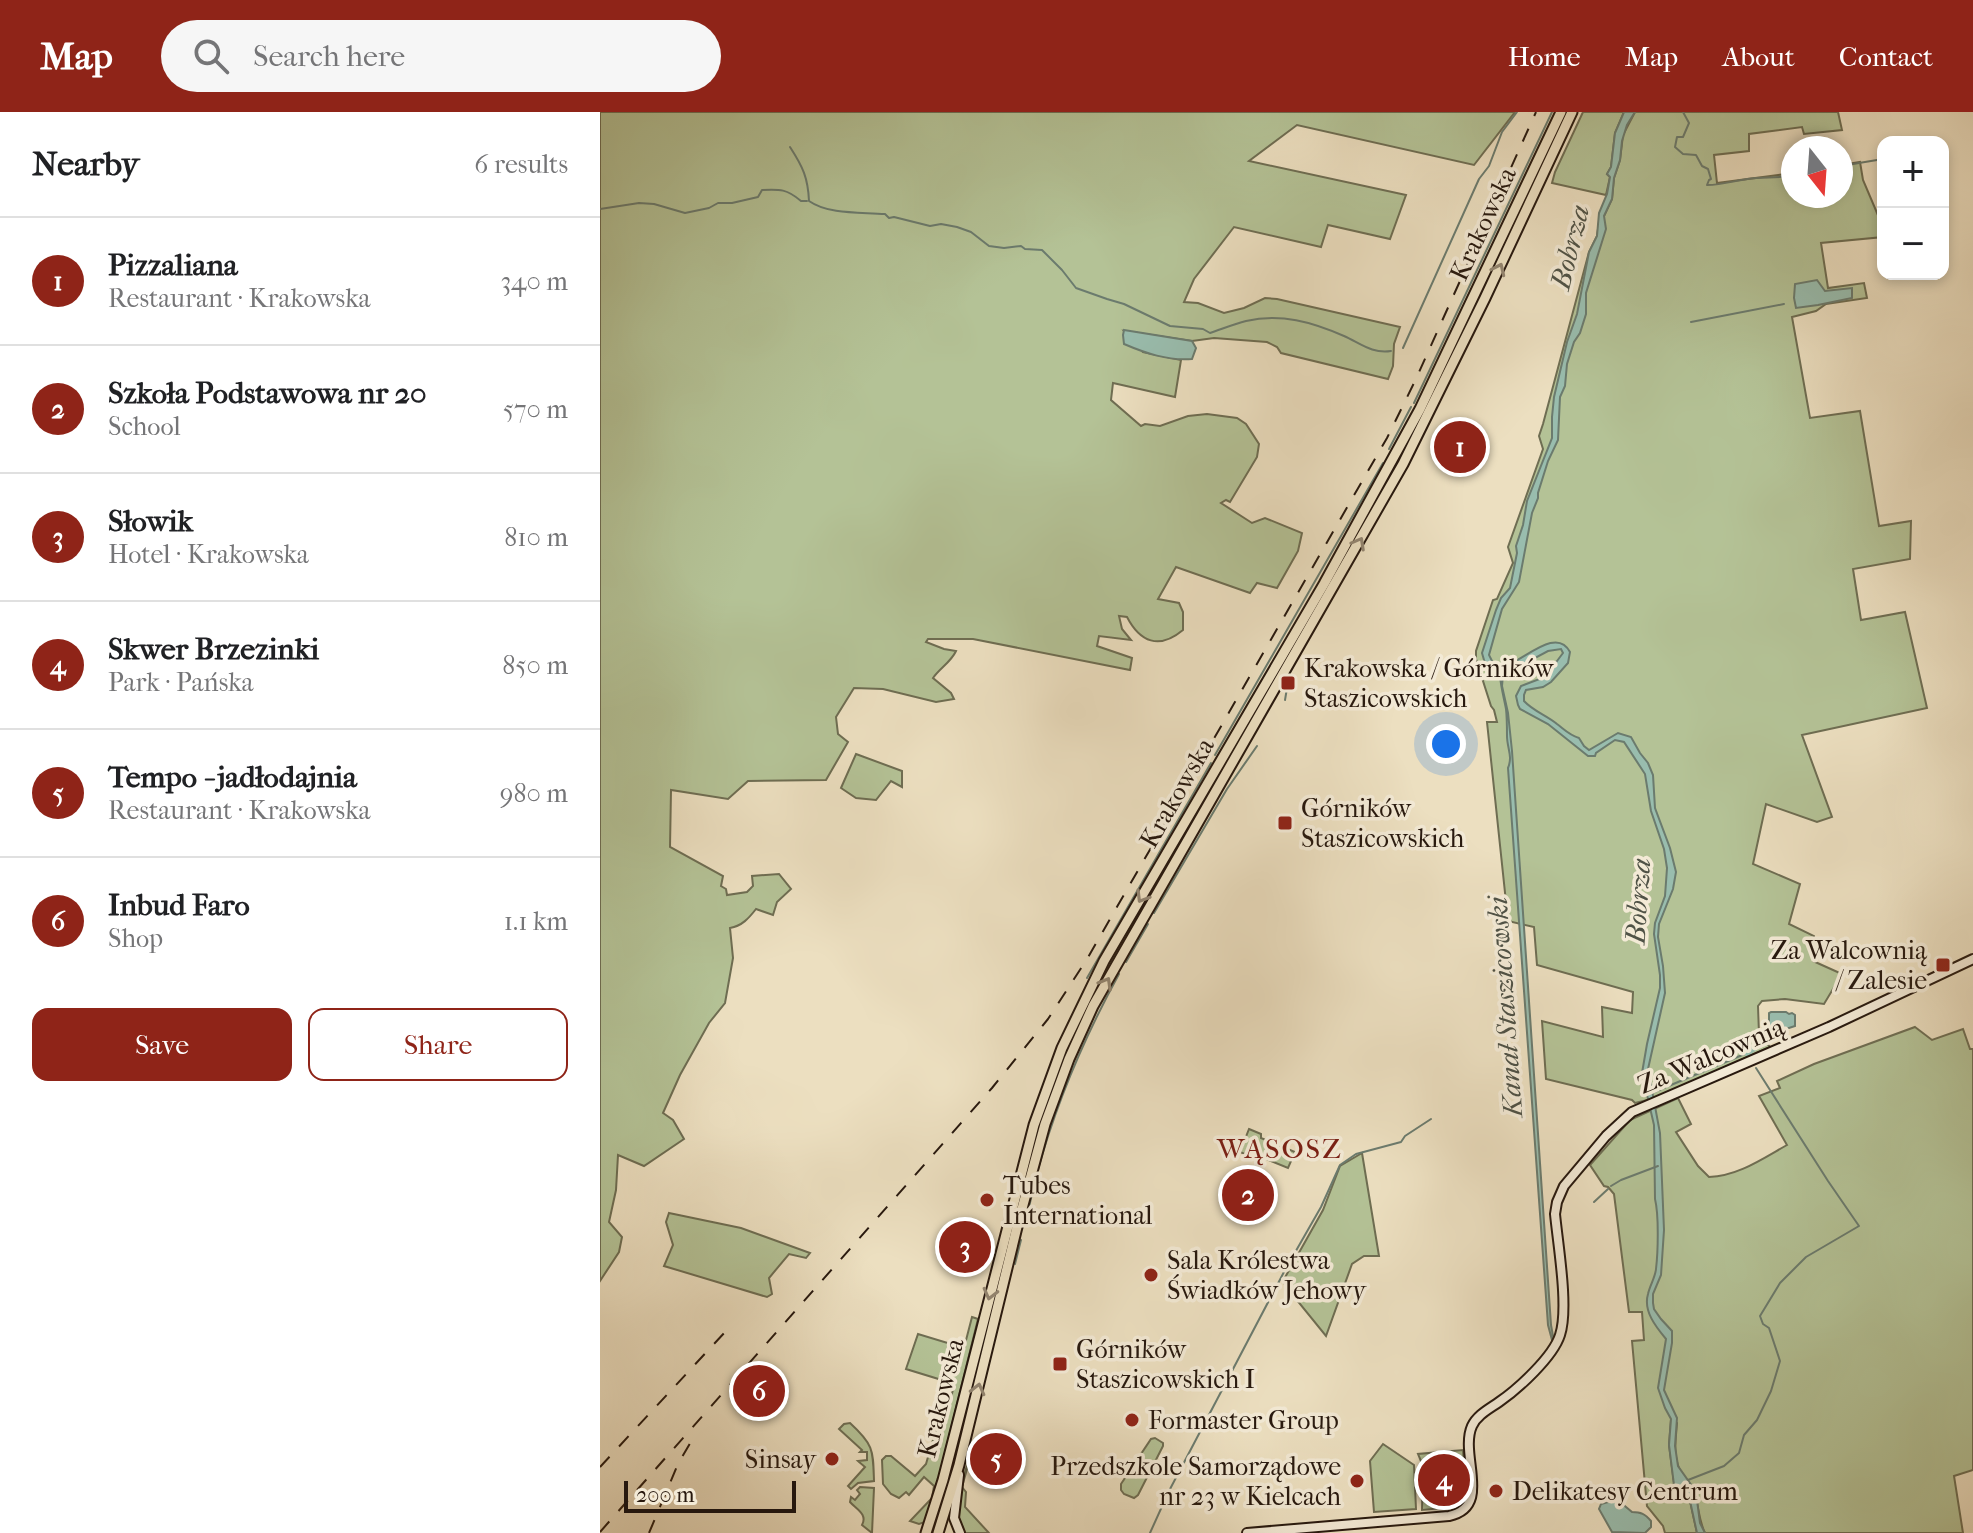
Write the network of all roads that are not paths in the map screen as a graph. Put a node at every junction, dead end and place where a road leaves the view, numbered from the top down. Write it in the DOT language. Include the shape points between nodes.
graph roads {
  1 [pos="1561,112"];
  2 [pos="1572,112"];
  3 [pos="1973,959"];
  4 [pos="959,1465"];
  5 [pos="927,1531"];
  6 [pos="940,1533"];
  7 [pos="960,1533"];
  8 [pos="1247,1533"];
  1 -- 5 [label="main road, Krakowska, one-way" via="1393,459 1104,961 1062,1048 1034,1125"];
  4 -- 2 [label="main road, Krakowska, one-way" via="1045,1124 1093,1006 1403,464"];
  3 -- 8 [label="main road, Za Walcownią" via="1638,1109 1597,1146 1557,1202 1561,1332 1543,1362 1473,1423 1472,1494 1467,1508 1449,1516"];
  4 -- 6 [label="main road, Krakowska"];
  4 -- 7 [label="main road" via="954,1513"];
  5 -- 6 [label="main road"];
}
